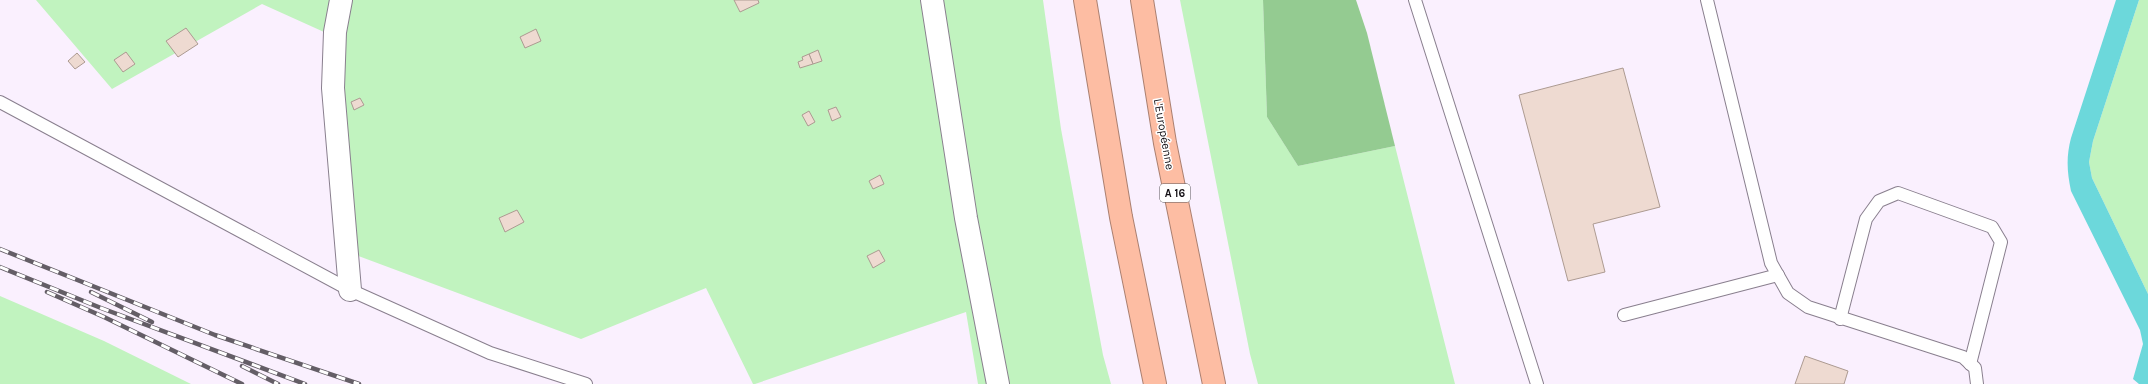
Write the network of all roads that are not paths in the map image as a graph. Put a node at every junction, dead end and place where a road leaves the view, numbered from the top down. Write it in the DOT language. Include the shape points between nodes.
graph roads {
  1 [pos="341,0"];
  2 [pos="932,0"];
  3 [pos="1086,0"];
  4 [pos="1142,0"];
  5 [pos="1415,0"];
  6 [pos="1707,0"];
  7 [pos="0,102"];
  8 [pos="1778,275"];
  9 [pos="350,290"];
  10 [pos="1624,315"];
  11 [pos="1840,319"];
  12 [pos="1970,364"];
  13 [pos="1153,375"];
  14 [pos="586,384"];
  15 [pos="998,384"];
  16 [pos="1214,384"];
  17 [pos="1537,384"];
  18 [pos="1977,384"];
  1 -- 9 [label="street" via="335,32 333,95"];
  2 -- 15 [label="street" via="966,218"];
  3 -- 13 [label="highway" via="1119,210"];
  4 -- 16 [label="highway, L'Européenne / A 16" via="1165,143"];
  5 -- 17 [label="lane"];
  6 -- 8 [label="lane" via="1771,263"];
  7 -- 9 [label="lane"];
  8 -- 10 [label="lane"];
  8 -- 11 [label="lane" via="1788,293 1808,307"];
  9 -- 14 [label="lane" via="490,353"];
  11 -- 12 [label="lane" via="1963,357"];
  11 -- 12 [label="lane" via="1866,219 1879,201 1898,193 1992,227 2001,242"];
  12 -- 18 [label="lane" via="1975,368"];
}
